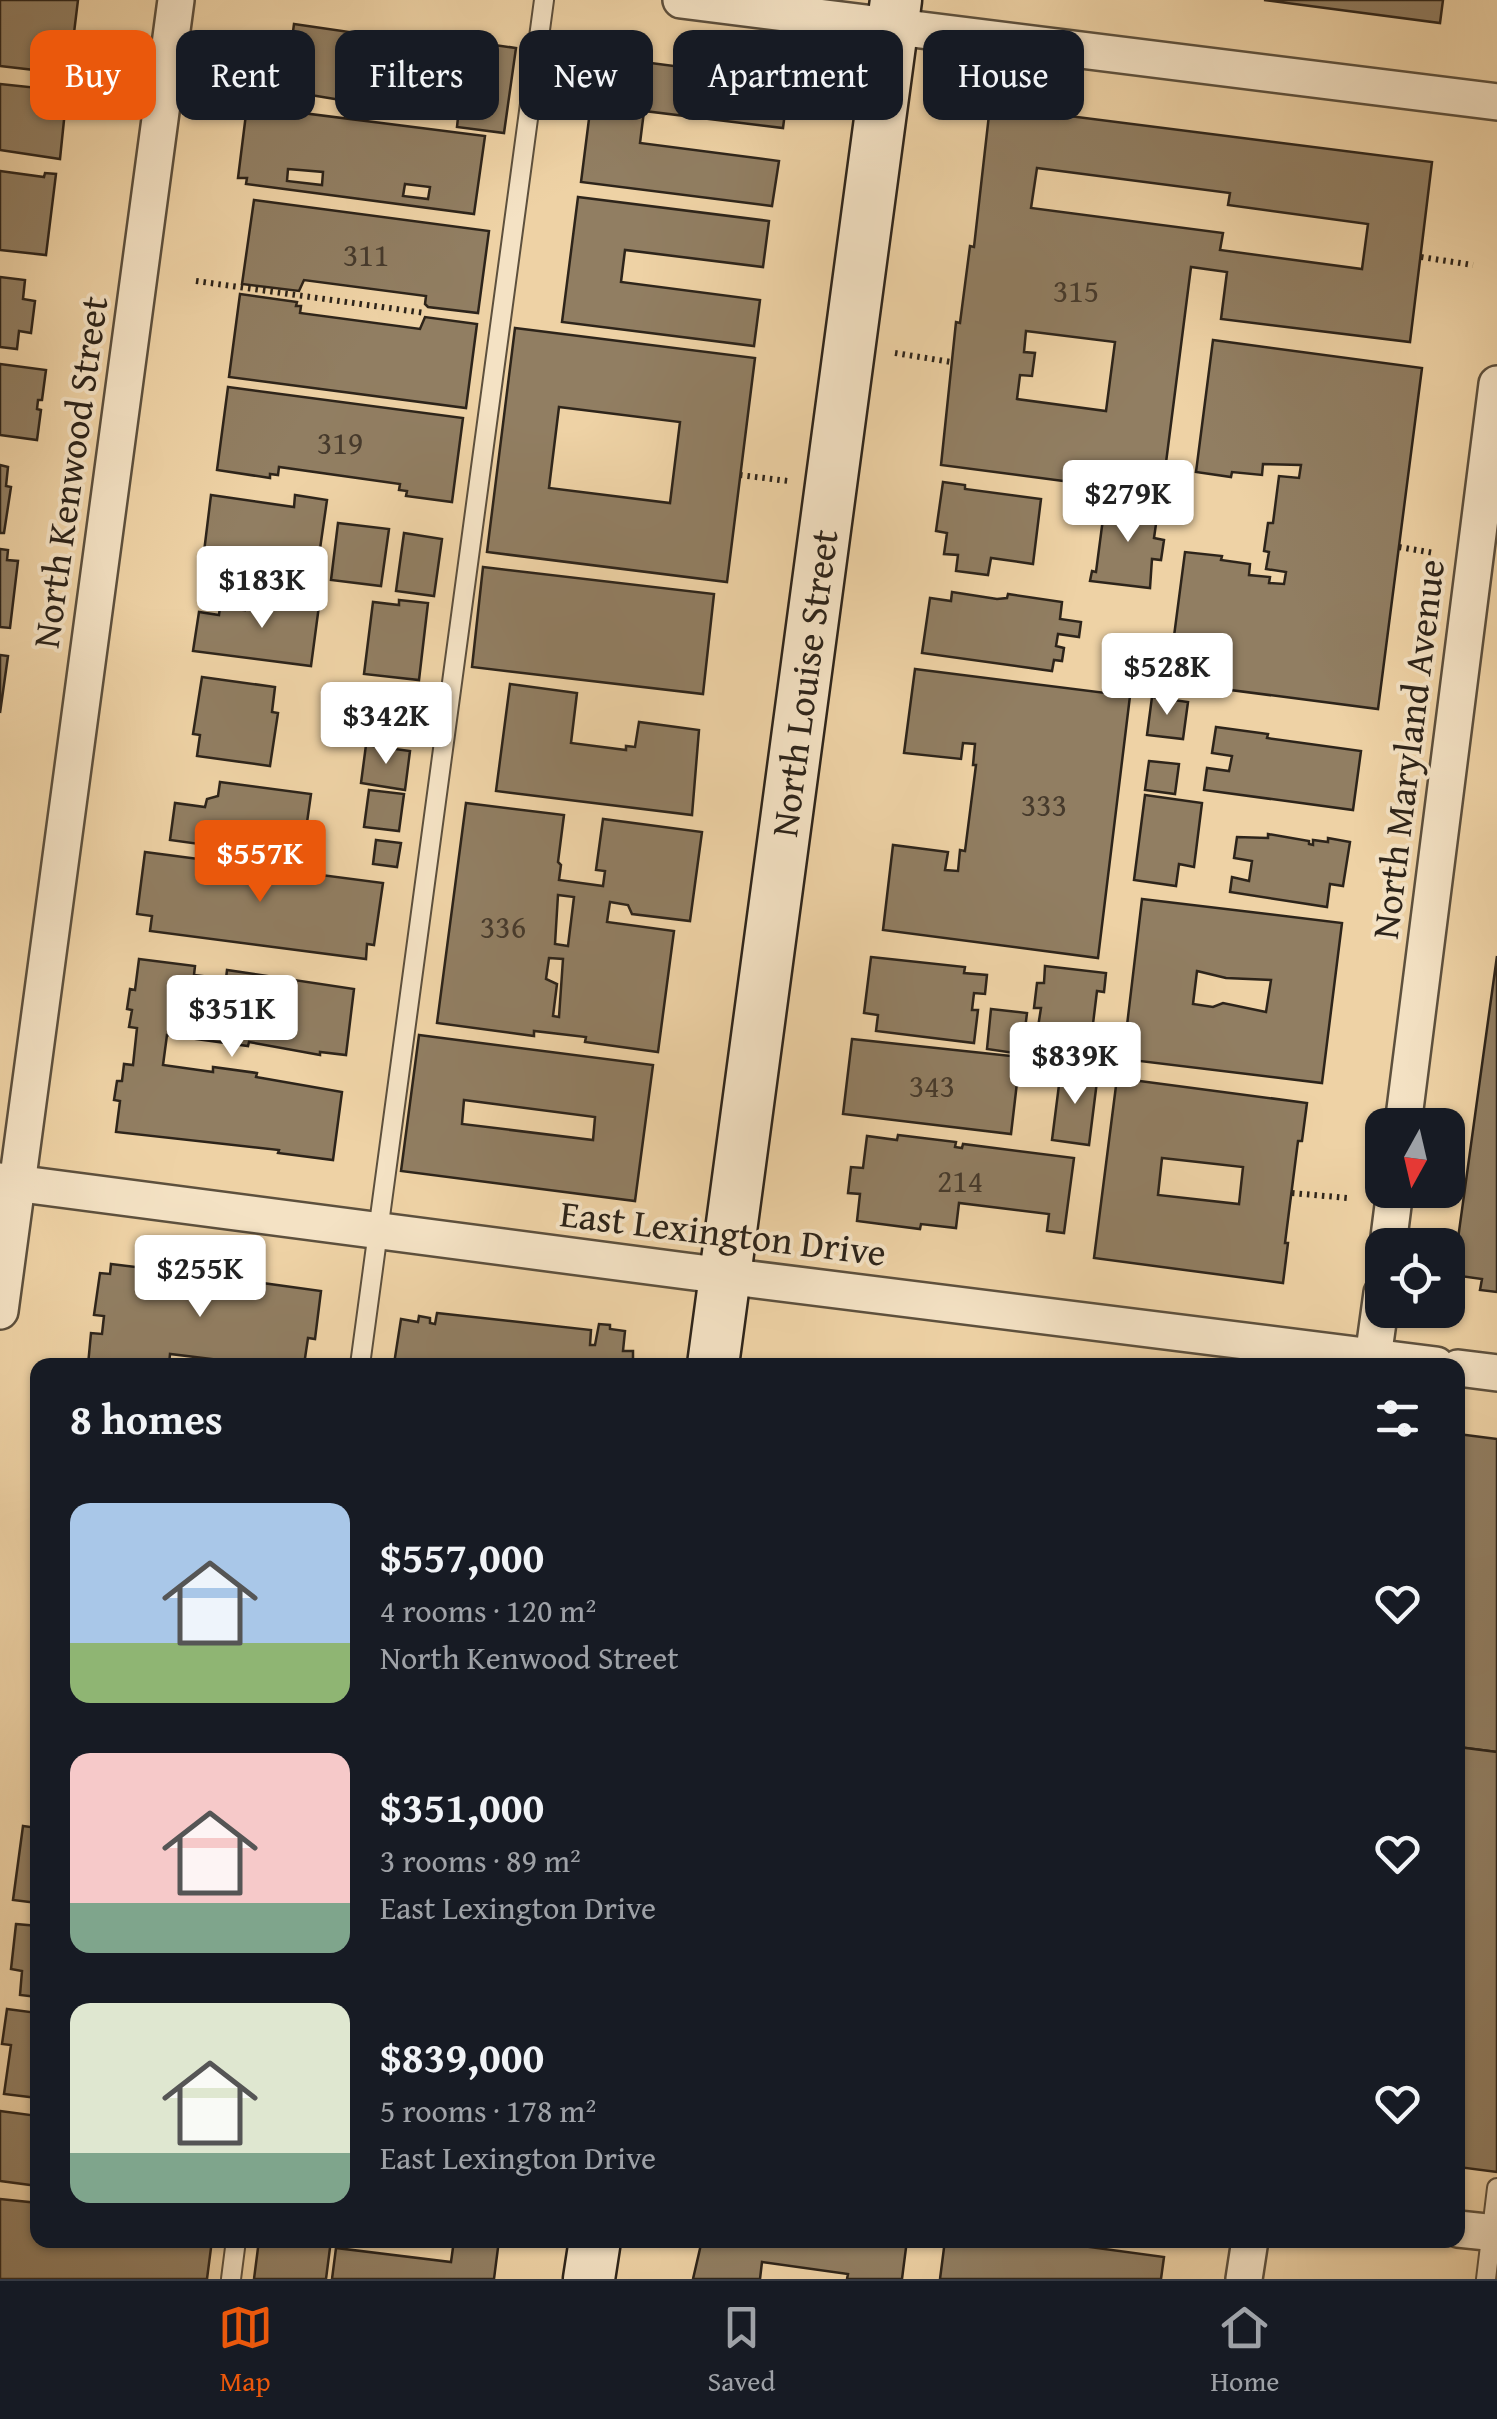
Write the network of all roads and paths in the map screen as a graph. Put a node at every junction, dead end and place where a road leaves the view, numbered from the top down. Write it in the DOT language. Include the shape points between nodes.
graph roads {
  1 [pos="176,0"];
  2 [pos="544,0"];
  3 [pos="680,0"];
  4 [pos="894,13"];
  5 [pos="1497,102"];
  6 [pos="1421,258"];
  7 [pos="1473,265"];
  8 [pos="196,281"];
  9 [pos="425,313"];
  10 [pos="895,353"];
  11 [pos="951,362"];
  12 [pos="1497,384"];
  13 [pos="740,476"];
  14 [pos="804,483"];
  15 [pos="1399,547"];
  16 [pos="1434,553"];
  17 [pos="1405,1108"];
  18 [pos="8,1182"];
  19 [pos="1292,1192"];
  20 [pos="1348,1198"];
  21 [pos="379,1230"];
  22 [pos="724,1276"];
  23 [pos="0,1312"];
  24 [pos="1377,1328"];
  25 [pos="361,1358"];
  26 [pos="714,1358"];
  27 [pos="1350,1358"];
  28 [pos="1373,1358"];
  29 [pos="1465,1369"];
  30 [pos="1497,1373"];
  31 [pos="1497,2188"];
  32 [pos="1482,2232"];
  33 [pos="235,2248"];
  34 [pos="594,2248"];
  35 [pos="1249,2248"];
  36 [pos="231,2279"];
  37 [pos="590,2279"];
  38 [pos="1244,2279"];
  39 [pos="1486,2279"];
  1 -- 18 [label="street, North Kenwood Street"];
  2 -- 21 [label="lane"];
  3 -- 4 [label="street"];
  4 -- 5 [label="street"];
  4 -- 22 [label="street, North Louise Street"];
  6 -- 7 [label="path"];
  8 -- 9 [label="path"];
  10 -- 11 [label="path"];
  12 -- 17 [label="street, North Maryland Avenue"];
  13 -- 14 [label="path"];
  15 -- 16 [label="path"];
  18 -- 21 [label="street, East Lexington Drive"];
  18 -- 23 [label="street, North Kenwood Street"];
  19 -- 20 [label="path"];
  21 -- 22 [label="street, East Lexington Drive"];
  21 -- 25 [label="lane"];
  22 -- 26 [label="street, North Louise Street"];
  22 -- 27 [label="street, East Lexington Drive"];
  24 -- 28 [label="street"];
  29 -- 30 [label="street"];
  31 -- 32 [label="lane"];
  32 -- 39 [label="lane"];
  33 -- 36 [label="lane"];
  34 -- 37 [label="street"];
  35 -- 38 [label="street"];
}
